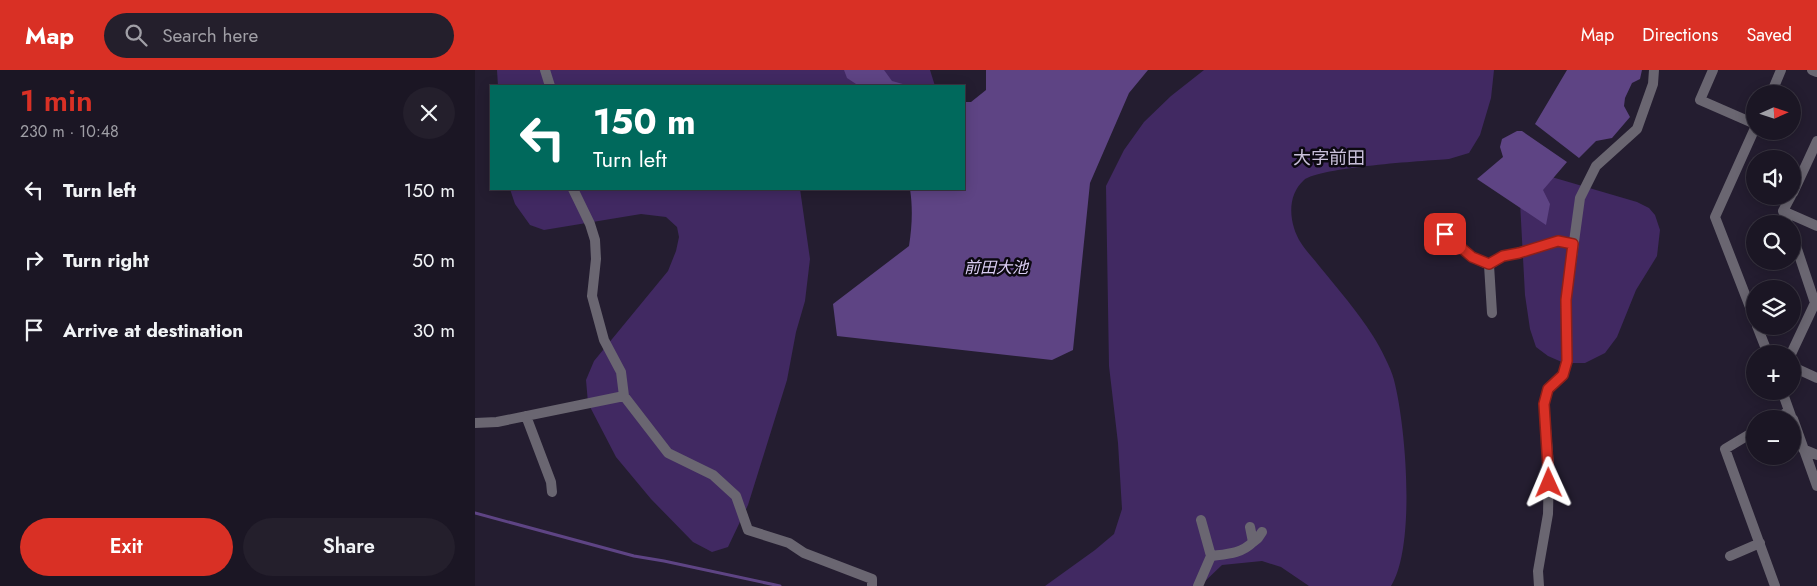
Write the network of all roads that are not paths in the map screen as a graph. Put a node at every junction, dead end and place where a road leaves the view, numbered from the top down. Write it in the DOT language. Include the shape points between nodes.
graph roads {
  1 [pos="545,70"];
  2 [pos="1654,70"];
  3 [pos="1713,70"];
  4 [pos="1781,70"];
  5 [pos="1812,70"];
  6 [pos="1817,72"];
  7 [pos="550,85"];
  8 [pos="1775,85"];
  9 [pos="1746,120"];
  10 [pos="1750,140"];
  11 [pos="1816,148"];
  12 [pos="1801,177"];
  13 [pos="573,190"];
  14 [pos="1786,205"];
  15 [pos="1783,211"];
  16 [pos="1785,215"];
  17 [pos="1817,226"];
  18 [pos="1445,234"];
  19 [pos="1573,244"];
  20 [pos="1801,260"];
  21 [pos="1489,264"];
  22 [pos="1746,297"];
  23 [pos="1816,304"];
  24 [pos="1492,313"];
  25 [pos="1796,345"];
  26 [pos="1801,371"];
  27 [pos="1817,378"];
  28 [pos="624,396"];
  29 [pos="526,416"];
  30 [pos="475,423"];
  31 [pos="1746,437"];
  32 [pos="1801,444"];
  33 [pos="1803,449"];
  34 [pos="1817,455"];
  35 [pos="1817,486"];
  36 [pos="552,492"];
  37 [pos="1201,520"];
  38 [pos="1250,527"];
  39 [pos="1262,532"];
  40 [pos="1253,542"];
  41 [pos="1760,543"];
  42 [pos="1211,556"];
  43 [pos="1730,556"];
  44 [pos="871,586"];
  45 [pos="1198,586"];
  46 [pos="1539,586"];
  47 [pos="1775,586"];
  1 -- 7 [label="street"];
  2 -- 19 [label="street" via="1653,84 1637,129 1596,166 1580,198"];
  3 -- 9 [label="street" via="1700,100"];
  4 -- 8 [label="street"];
  5 -- 6 [label="street"];
  10 -- 22 [label="street" via="1715,217"];
  11 -- 12 [label="street"];
  13 -- 28 [label="street" via="595,240 592,296 604,340 621,372"];
  14 -- 15 [label="street"];
  15 -- 16 [label="street"];
  15 -- 17 [label="street"];
  18 -- 21 [label="street" via="1472,257"];
  19 -- 21 [label="street" via="1558,241 1503,256"];
  19 -- 46 [label="street" via="1566,300 1567,361 1563,375 1548,389 1544,404 1549,467 1548,514 1538,570"];
  20 -- 23 [label="street"];
  21 -- 24 [label="street"];
  23 -- 25 [label="street"];
  26 -- 27 [label="street"];
  28 -- 29 [label="street"];
  28 -- 44 [label="street" via="669,453 713,476 736,496 748,530 789,543 804,553 872,579"];
  29 -- 30 [label="street"];
  29 -- 36 [label="street"];
  31 -- 41 [label="street" via="1725,450"];
  32 -- 33 [label="street"];
  33 -- 34 [label="street"];
  33 -- 35 [label="street"];
  37 -- 42 [label="street"];
  38 -- 40 [label="street"];
  39 -- 40 [label="street"];
  40 -- 42 [label="street" via="1235,553"];
  41 -- 43 [label="street"];
  41 -- 47 [label="street"];
  42 -- 45 [label="street"];
}
